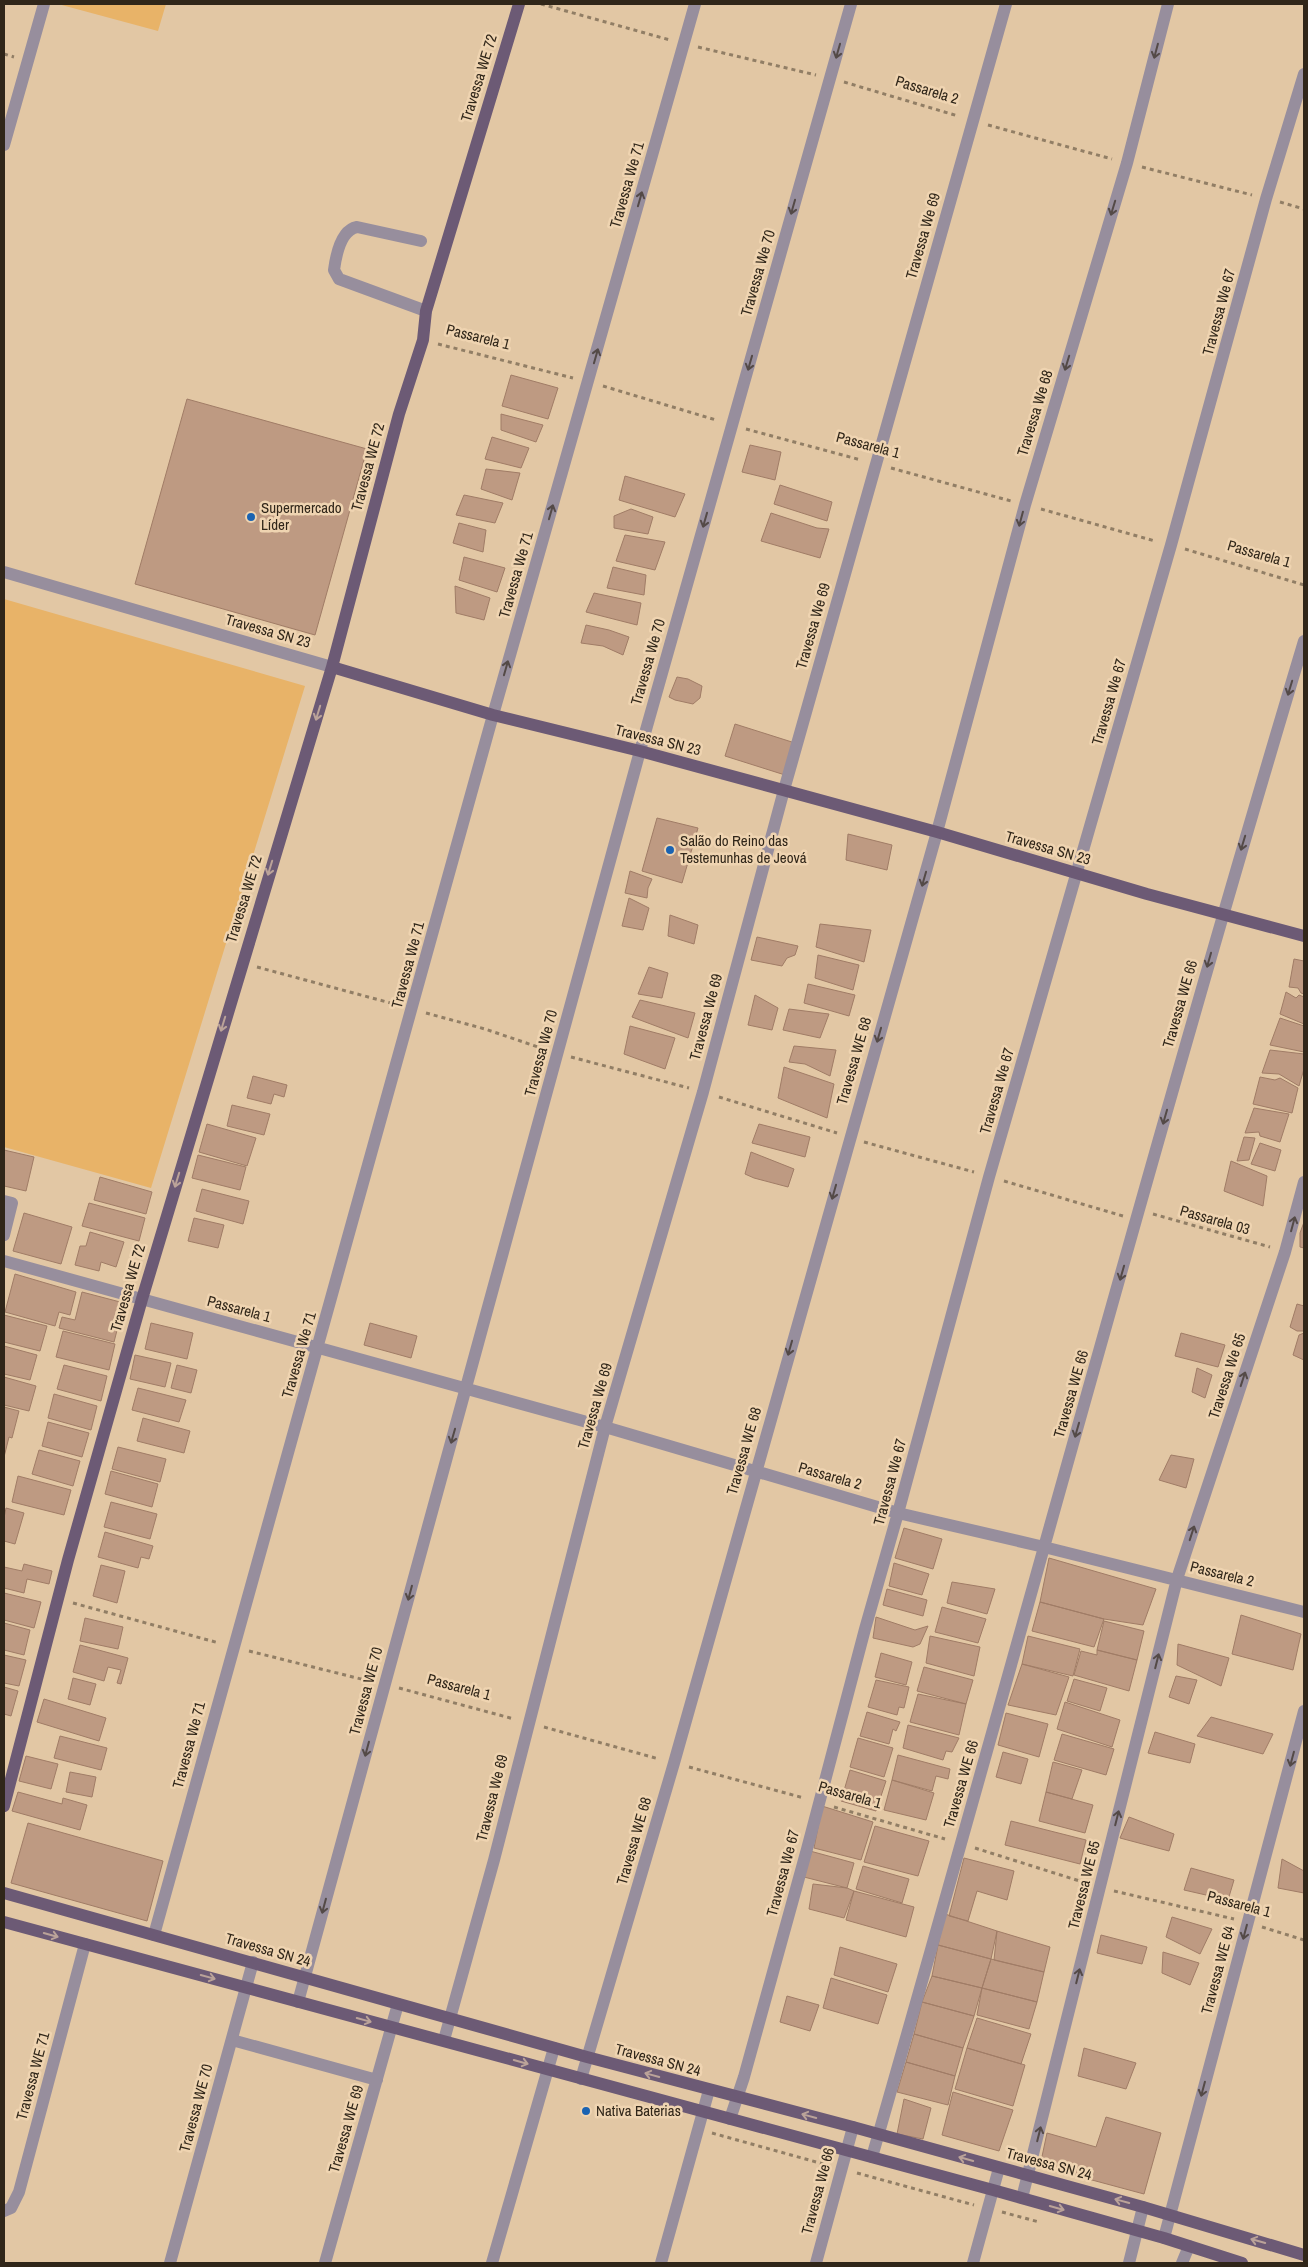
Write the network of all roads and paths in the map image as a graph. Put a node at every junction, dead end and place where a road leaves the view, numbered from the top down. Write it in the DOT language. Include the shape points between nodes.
graph roads {
  1 [pos="44,4"];
  2 [pos="519,4"];
  3 [pos="541,4"];
  4 [pos="695,4"];
  5 [pos="851,4"];
  6 [pos="1006,4"];
  7 [pos="1168,4"];
  8 [pos="684,44"];
  9 [pos="1304,74"];
  10 [pos="830,78"];
  11 [pos="973,121"];
  12 [pos="4,145"];
  13 [pos="1127,163"];
  14 [pos="1266,199"];
  15 [pos="1304,209"];
  16 [pos="421,241"];
  17 [pos="426,311"];
  18 [pos="423,340"];
  19 [pos="589,382"];
  20 [pos="732,425"];
  21 [pos="876,464"];
  22 [pos="1025,505"];
  23 [pos="1171,545"];
  24 [pos="4,572"];
  25 [pos="1304,585"];
  26 [pos="1304,641"];
  27 [pos="332,666"];
  28 [pos="493,715"];
  29 [pos="640,751"];
  30 [pos="784,790"];
  31 [pos="937,832"];
  32 [pos="1078,873"];
  33 [pos="1222,913"];
  34 [pos="1304,936"];
  35 [pos="1304,1182"];
  36 [pos="8,1205"];
  37 [pos="1140,1210"];
  38 [pos="4,1235"];
  39 [pos="1285,1252"];
  40 [pos="4,1261"];
  41 [pos="142,1298"];
  42 [pos="318,1348"];
  43 [pos="466,1389"];
  44 [pos="605,1426"];
  45 [pos="755,1471"];
  46 [pos="898,1513"];
  47 [pos="1044,1546"];
  48 [pos="1177,1579"];
  49 [pos="1304,1612"];
  50 [pos="385,1684"];
  51 [pos="1304,1712"];
  52 [pos="528,1723"];
  53 [pos="674,1763"];
  54 [pos="818,1802"];
  55 [pos="4,1806"];
  56 [pos="960,1844"];
  57 [pos="1100,1888"];
  58 [pos="4,1893"];
  59 [pos="4,1922"];
  60 [pos="1248,1922"];
  61 [pos="154,1935"];
  62 [pos="1304,1940"];
  63 [pos="85,1944"];
  64 [pos="253,1962"];
  65 [pos="305,1976"];
  66 [pos="246,1988"];
  67 [pos="298,2002"];
  68 [pos="398,2004"];
  69 [pos="450,2018"];
  70 [pos="392,2027"];
  71 [pos="232,2040"];
  72 [pos="444,2040"];
  73 [pos="554,2048"];
  74 [pos="587,2057"];
  75 [pos="548,2070"];
  76 [pos="581,2079"];
  77 [pos="377,2080"];
  78 [pos="709,2090"];
  79 [pos="737,2097"];
  80 [pos="703,2112"];
  81 [pos="730,2119"];
  82 [pos="853,2127"];
  83 [pos="878,2134"];
  84 [pos="846,2149"];
  85 [pos="872,2156"];
  86 [pos="999,2168"];
  87 [pos="1028,2175"];
  88 [pos="993,2190"];
  89 [pos="1022,2198"];
  90 [pos="1143,2207"];
  91 [pos="4,2211"];
  92 [pos="1169,2215"];
  93 [pos="1137,2230"];
  94 [pos="1164,2238"];
  95 [pos="1189,2246"];
  96 [pos="1304,2255"];
  97 [pos="170,2263"];
  98 [pos="325,2263"];
  99 [pos="492,2263"];
  100 [pos="661,2263"];
  101 [pos="816,2263"];
  102 [pos="973,2263"];
  103 [pos="1129,2263"];
  104 [pos="1182,2263"];
  105 [pos="1242,2263"];
  1 -- 12 [label="street"];
  2 -- 17 [label="main road, Travessa WE 72"];
  3 -- 8 [label="path, Passarela 2"];
  4 -- 8 [label="street, Travessa We 71"];
  5 -- 10 [label="street, Travessa We 70, one-way"];
  6 -- 11 [label="street, Travessa We 69"];
  7 -- 13 [label="street, Travessa We 68, one-way"];
  8 -- 10 [label="path, Passarela 2"];
  19 -- 8 [label="street, Travessa We 71, one-way"];
  9 -- 14 [label="street, Travessa We 67"];
  10 -- 11 [label="path, Passarela 2"];
  10 -- 20 [label="street, Travessa We 70, one-way"];
  11 -- 13 [label="path, Passarela 2"];
  11 -- 21 [label="street, Travessa We 69"];
  13 -- 14 [label="path, Passarela 2"];
  13 -- 22 [label="street, Travessa We 68, one-way"];
  14 -- 15 [label="path, Passarela 2"];
  14 -- 23 [label="street, Travessa We 67"];
  16 -- 17 [label="street" via="353,228 344,236 334,270 339,280"];
  17 -- 18 [label="main road, Travessa WE 72"];
  18 -- 19 [label="path, Passarela 1"];
  18 -- 27 [label="main road, Travessa WE 72" via="399,414"];
  19 -- 20 [label="path, Passarela 1"];
  28 -- 19 [label="street, Travessa We 71, one-way"];
  20 -- 21 [label="path, Passarela 1"];
  20 -- 29 [label="street, Travessa We 70, one-way"];
  21 -- 22 [label="path, Passarela 1"];
  21 -- 30 [label="street, Travessa We 69"];
  22 -- 23 [label="path, Passarela 1"];
  22 -- 31 [label="street, Travessa We 68, one-way"];
  23 -- 25 [label="path, Passarela 1"];
  23 -- 32 [label="street, Travessa We 67"];
  24 -- 27 [label="street, Travessa SN 23"];
  26 -- 33 [label="street, Travessa WE 66, one-way"];
  27 -- 28 [label="main road, Travessa SN 23"];
  27 -- 41 [label="main road, Travessa WE 72, one-way"];
  28 -- 29 [label="main road, Travessa SN 23"];
  28 -- 42 [label="street, Travessa We 71"];
  29 -- 30 [label="main road, Travessa SN 23"];
  29 -- 43 [label="street, Travessa We 70"];
  30 -- 31 [label="main road, Travessa SN 23"];
  30 -- 44 [label="street, Travessa We 69" via="703,1092"];
  31 -- 32 [label="main road, Travessa SN 23"];
  31 -- 45 [label="street, Travessa WE 68, one-way"];
  32 -- 33 [label="main road, Travessa SN 23"];
  32 -- 46 [label="street, Travessa We 67" via="989,1177"];
  33 -- 34 [label="main road, Travessa SN 23"];
  33 -- 37 [label="street, Travessa WE 66, one-way"];
  39 -- 35 [label="street, Travessa We 65, one-way"];
  36 -- 38 [label="street"];
  37 -- 39 [label="path, Passarela 03"];
  37 -- 47 [label="street, Travessa WE 66, one-way"];
  48 -- 39 [label="street, Travessa We 65, one-way"];
  40 -- 41 [label="street, Passarela 1"];
  41 -- 42 [label="street, Passarela 1"];
  41 -- 55 [label="main road, Travessa WE 72" via="68,1560"];
  42 -- 43 [label="street, Passarela 1"];
  42 -- 61 [label="street, Travessa We 71"];
  43 -- 44 [label="street, Passarela 2"];
  43 -- 50 [label="street, Travessa WE 70, one-way"];
  44 -- 45 [label="street, Passarela 2"];
  44 -- 52 [label="street, Travessa We 69"];
  45 -- 46 [label="street, Passarela 2"];
  45 -- 53 [label="street, Travessa WE 68"];
  46 -- 47 [label="street, Passarela 2"];
  46 -- 54 [label="street, Travessa We 67"];
  47 -- 48 [label="street, Passarela 2"];
  47 -- 56 [label="street, Travessa WE 66"];
  48 -- 49 [label="street, Passarela 2"];
  57 -- 48 [label="street, Travessa WE 65, one-way"];
  50 -- 52 [label="path, Passarela 1"];
  50 -- 65 [label="street, Travessa WE 70, one-way"];
  51 -- 60 [label="street, Travessa WE 64, one-way"];
  52 -- 53 [label="path, Passarela 1"];
  52 -- 69 [label="street, Travessa We 69"];
  53 -- 54 [label="path, Passarela 1"];
  53 -- 74 [label="street, Travessa WE 68"];
  54 -- 56 [label="path, Passarela 1"];
  54 -- 79 [label="street, Travessa We 67"];
  56 -- 57 [label="path, Passarela 1"];
  56 -- 83 [label="street, Travessa WE 66"];
  57 -- 60 [label="path, Passarela 1"];
  87 -- 57 [label="street, Travessa WE 65, one-way"];
  58 -- 61 [label="main road, Travessa SN 24"];
  59 -- 63 [label="main road, one-way"];
  60 -- 62 [label="path, Passarela 1"];
  60 -- 92 [label="street, Travessa WE 64, one-way"];
  61 -- 64 [label="main road, Travessa SN 24"];
  63 -- 66 [label="main road, one-way"];
  63 -- 91 [label="street, Travessa WE 71" via="18,2192 11,2208"];
  64 -- 65 [label="main road, Travessa SN 24"];
  64 -- 66 [label="street, Travessa WE 70"];
  65 -- 67 [label="street, Travessa WE 70"];
  65 -- 68 [label="main road, Travessa SN 24"];
  66 -- 67 [label="main road"];
  66 -- 71 [label="street, Travessa WE 70"];
  67 -- 70 [label="main road, one-way"];
  68 -- 69 [label="main road, Travessa SN 24"];
  68 -- 70 [label="street, Travessa WE 69"];
  69 -- 72 [label="street, Travessa We 69"];
  69 -- 73 [label="main road, Travessa SN 24"];
  70 -- 72 [label="main road"];
  70 -- 77 [label="street, Travessa WE 69"];
  71 -- 77 [label="street"];
  71 -- 97 [label="street, Travessa WE 70"];
  72 -- 75 [label="main road, one-way"];
  73 -- 74 [label="main road, Travessa SN 24"];
  73 -- 75 [label="street"];
  74 -- 76 [label="street, Travessa WE 68"];
  78 -- 74 [label="main road, Travessa SN 24, one-way"];
  75 -- 76 [label="main road"];
  75 -- 99 [label="street"];
  76 -- 80 [label="main road"];
  77 -- 98 [label="street, Travessa WE 69"];
  78 -- 79 [label="main road, Travessa SN 24"];
  78 -- 80 [label="street"];
  79 -- 81 [label="street, Travessa We 67"];
  82 -- 79 [label="main road, Travessa SN 24, one-way"];
  80 -- 81 [label="main road"];
  80 -- 100 [label="street"];
  81 -- 84 [label="main road"];
  82 -- 83 [label="main road, Travessa SN 24"];
  82 -- 84 [label="street, Travessa We 66"];
  83 -- 85 [label="street, Travessa WE 66"];
  86 -- 83 [label="main road, Travessa SN 24, one-way"];
  84 -- 85 [label="main road"];
  84 -- 101 [label="street, Travessa We 66"];
  85 -- 88 [label="main road"];
  86 -- 87 [label="main road, Travessa SN 24"];
  86 -- 88 [label="street"];
  87 -- 89 [label="street, Travessa WE 65"];
  90 -- 87 [label="main road, Travessa SN 24, one-way"];
  88 -- 89 [label="main road"];
  88 -- 102 [label="street"];
  89 -- 93 [label="main road, one-way"];
  90 -- 92 [label="main road, Travessa SN 24"];
  90 -- 93 [label="street"];
  92 -- 94 [label="street, Travessa WE 64"];
  96 -- 92 [label="main road, Travessa SN 24, one-way"];
  93 -- 94 [label="main road"];
  93 -- 103 [label="street"];
  94 -- 95 [label="main road"];
  95 -- 104 [label="street"];
  95 -- 105 [label="main road"];
}
